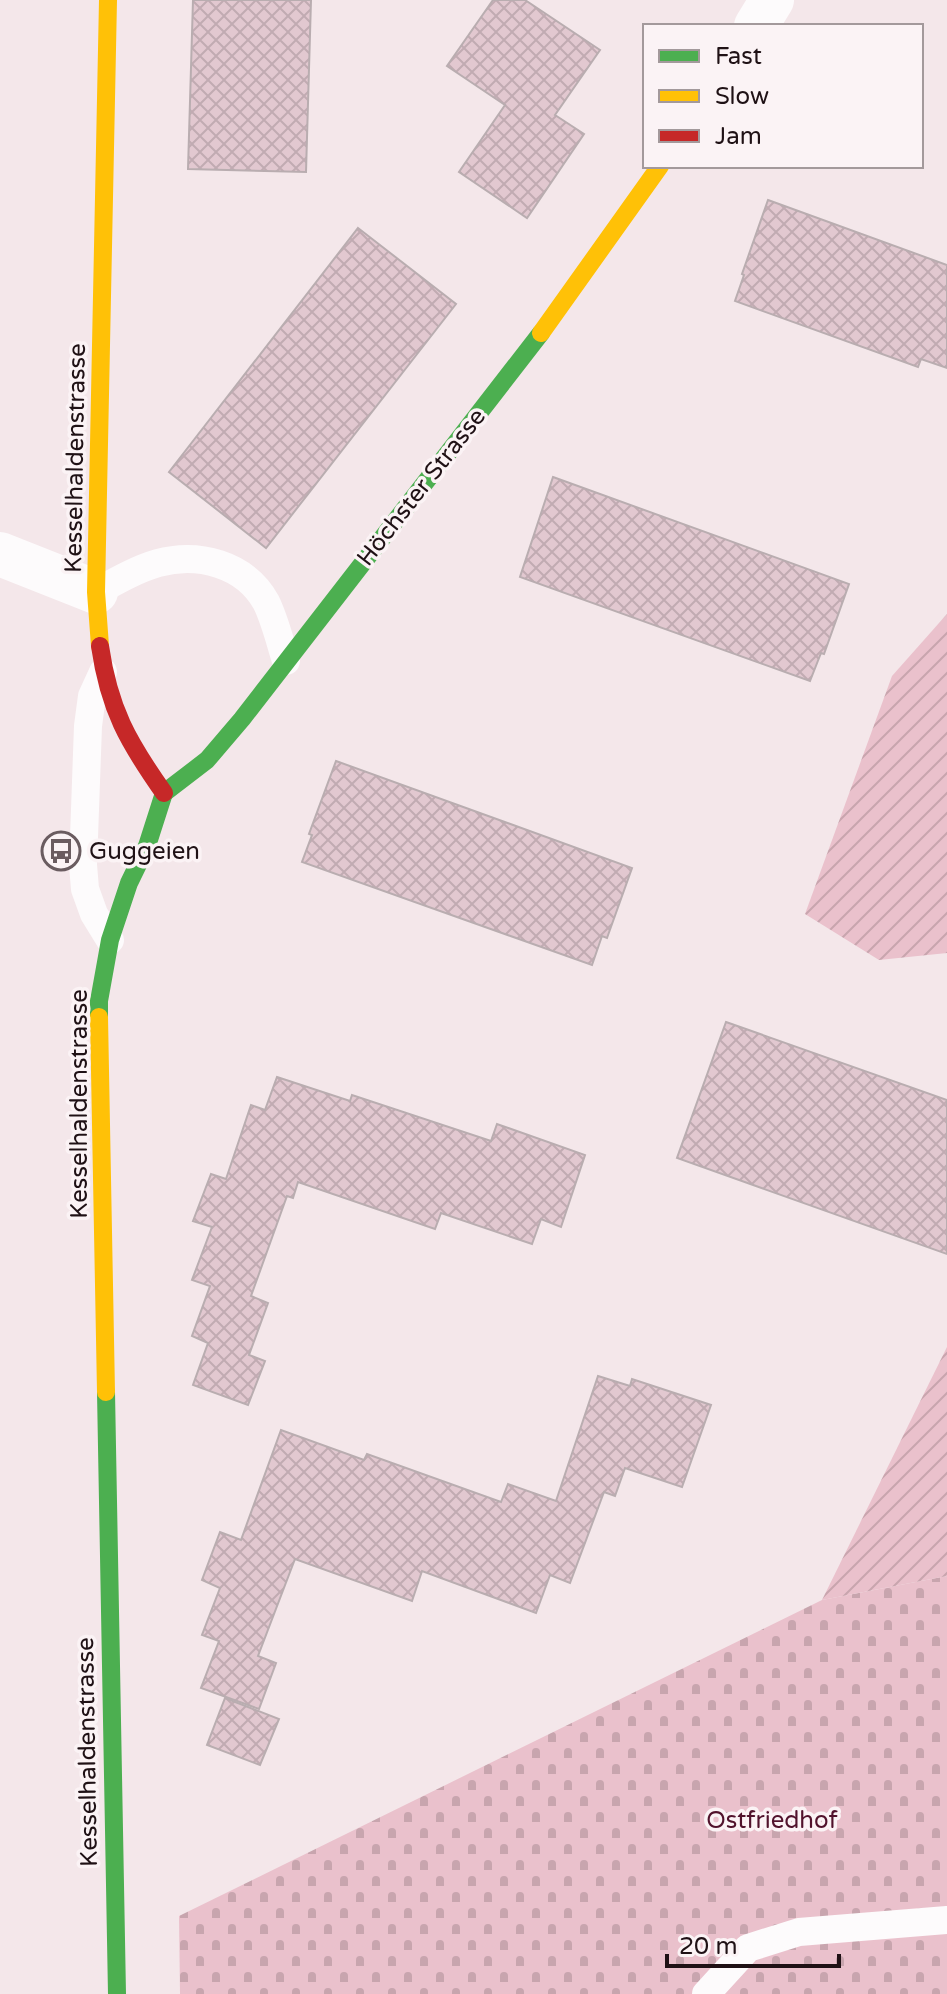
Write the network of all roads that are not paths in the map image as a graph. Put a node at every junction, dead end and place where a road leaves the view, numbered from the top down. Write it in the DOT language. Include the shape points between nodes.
graph roads {
  1 [pos="108,0"];
  2 [pos="772,0"];
  3 [pos="757,24"];
  4 [pos="659,168"];
  5 [pos="0,554"];
  6 [pos="96,592"];
  7 [pos="286,661"];
  8 [pos="103,671"];
  9 [pos="164,793"];
  10 [pos="110,940"];
  11 [pos="947,1920"];
  12 [pos="117,1994"];
  13 [pos="706,1994"];
  1 -- 6 [label="street, Kesselhaldenstrasse"];
  2 -- 3 [label="street"];
  4 -- 7 [label="street, Höchster Strasse" via="556,313"];
  5 -- 6 [label="street"];
  6 -- 7 [label="lane" via="156,563 180,558 221,564 254,585 265,601"];
  6 -- 8 [label="street, Kesselhaldenstrasse"];
  7 -- 9 [label="street, Höchster Strasse" via="207,760"];
  8 -- 9 [label="street, Kesselhaldenstrasse" via="124,733"];
  8 -- 10 [label="lane" via="92,696 88,726 83,865 85,889"];
  9 -- 10 [label="street, Kesselhaldenstrasse"];
  10 -- 12 [label="street, Kesselhaldenstrasse" via="99,1001"];
  11 -- 13 [label="lane" via="799,1932 748,1948"];
}
